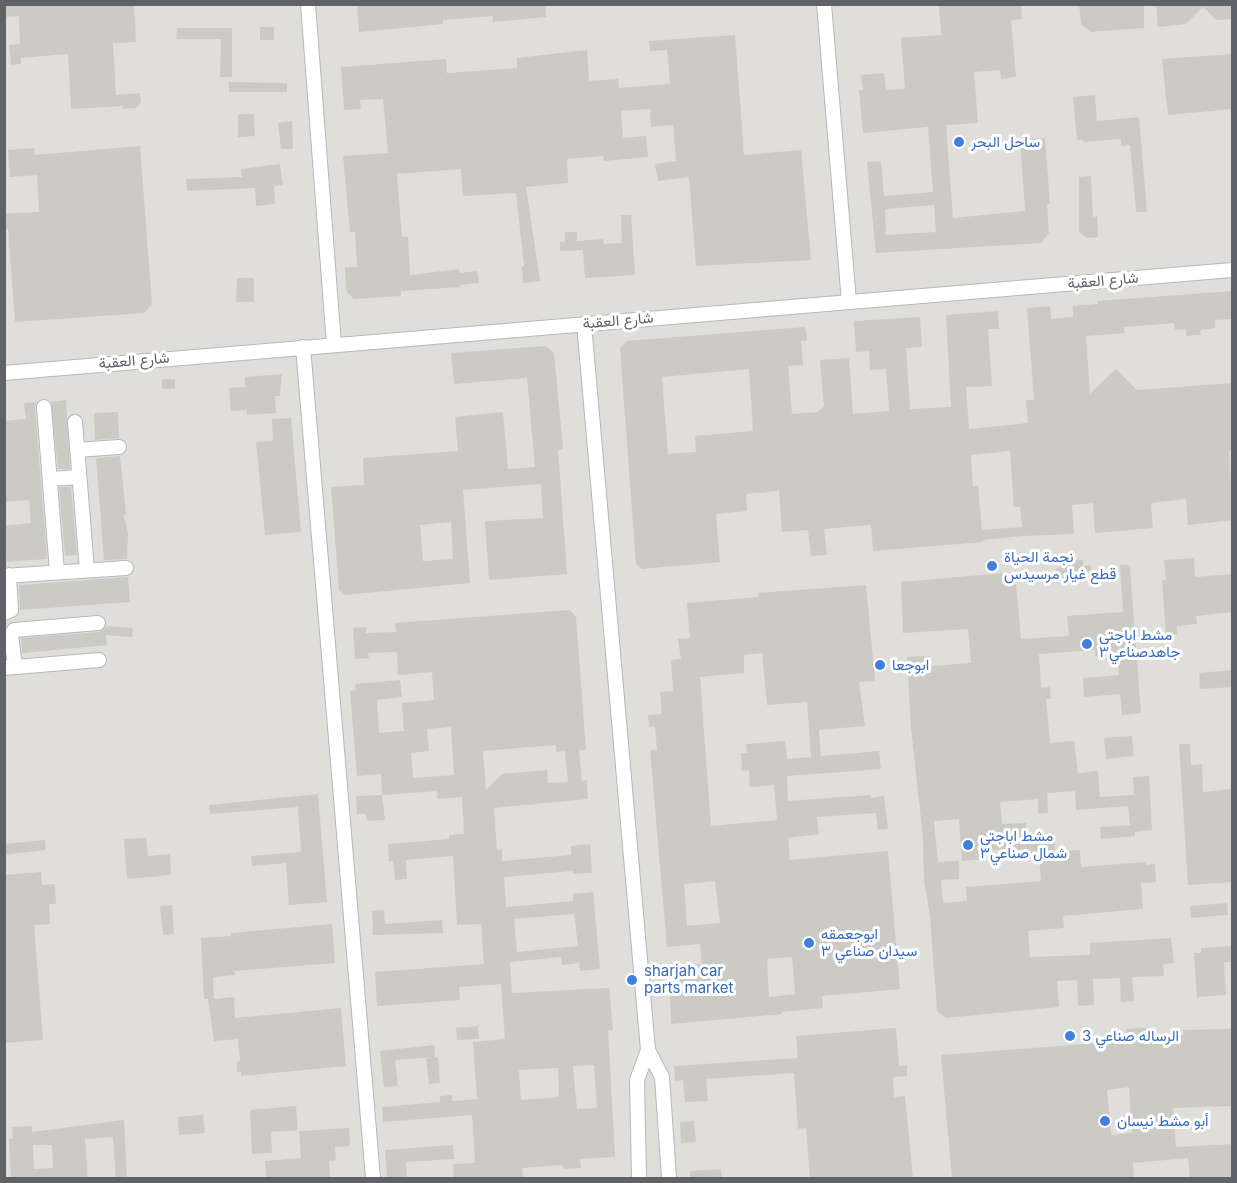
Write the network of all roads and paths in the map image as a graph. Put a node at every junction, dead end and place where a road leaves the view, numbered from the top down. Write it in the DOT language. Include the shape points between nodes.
graph roads {
  1 [pos="308,4"];
  2 [pos="824,4"];
  3 [pos="1233,270"];
  4 [pos="849,302"];
  5 [pos="584,324"];
  6 [pos="334,345"];
  7 [pos="303,347"];
  8 [pos="4,373"];
  9 [pos="44,407"];
  10 [pos="75,422"];
  11 [pos="119,447"];
  12 [pos="77,450"];
  13 [pos="79,477"];
  14 [pos="50,479"];
  15 [pos="126,567"];
  16 [pos="87,570"];
  17 [pos="57,572"];
  18 [pos="7,576"];
  19 [pos="4,613"];
  20 [pos="98,623"];
  21 [pos="99,660"];
  22 [pos="10,667"];
  23 [pos="648,1050"];
  24 [pos="374,1179"];
  25 [pos="639,1179"];
  26 [pos="669,1179"];
  1 -- 6 [label="street"];
  2 -- 4 [label="street"];
  3 -- 4 [label="street, شارع العقبة"];
  4 -- 5 [label="street, شارع العقبة"];
  5 -- 6 [label="street, شارع العقبة"];
  5 -- 23 [label="street"];
  6 -- 7 [label="street, شارع العقبة"];
  7 -- 8 [label="street, شارع العقبة"];
  7 -- 24 [label="street"];
  9 -- 14 [label="street"];
  10 -- 12 [label="street"];
  11 -- 12 [label="street"];
  12 -- 13 [label="street"];
  13 -- 14 [label="street"];
  13 -- 16 [label="street"];
  14 -- 17 [label="street"];
  15 -- 16 [label="street"];
  16 -- 17 [label="street"];
  17 -- 18 [label="street"];
  18 -- 19 [label="street" via="11,610"];
  20 -- 22 [label="street" via="14,630"];
  21 -- 22 [label="street"];
  23 -- 25 [label="street" via="637,1080"];
  23 -- 26 [label="street" via="662,1077"];
}
